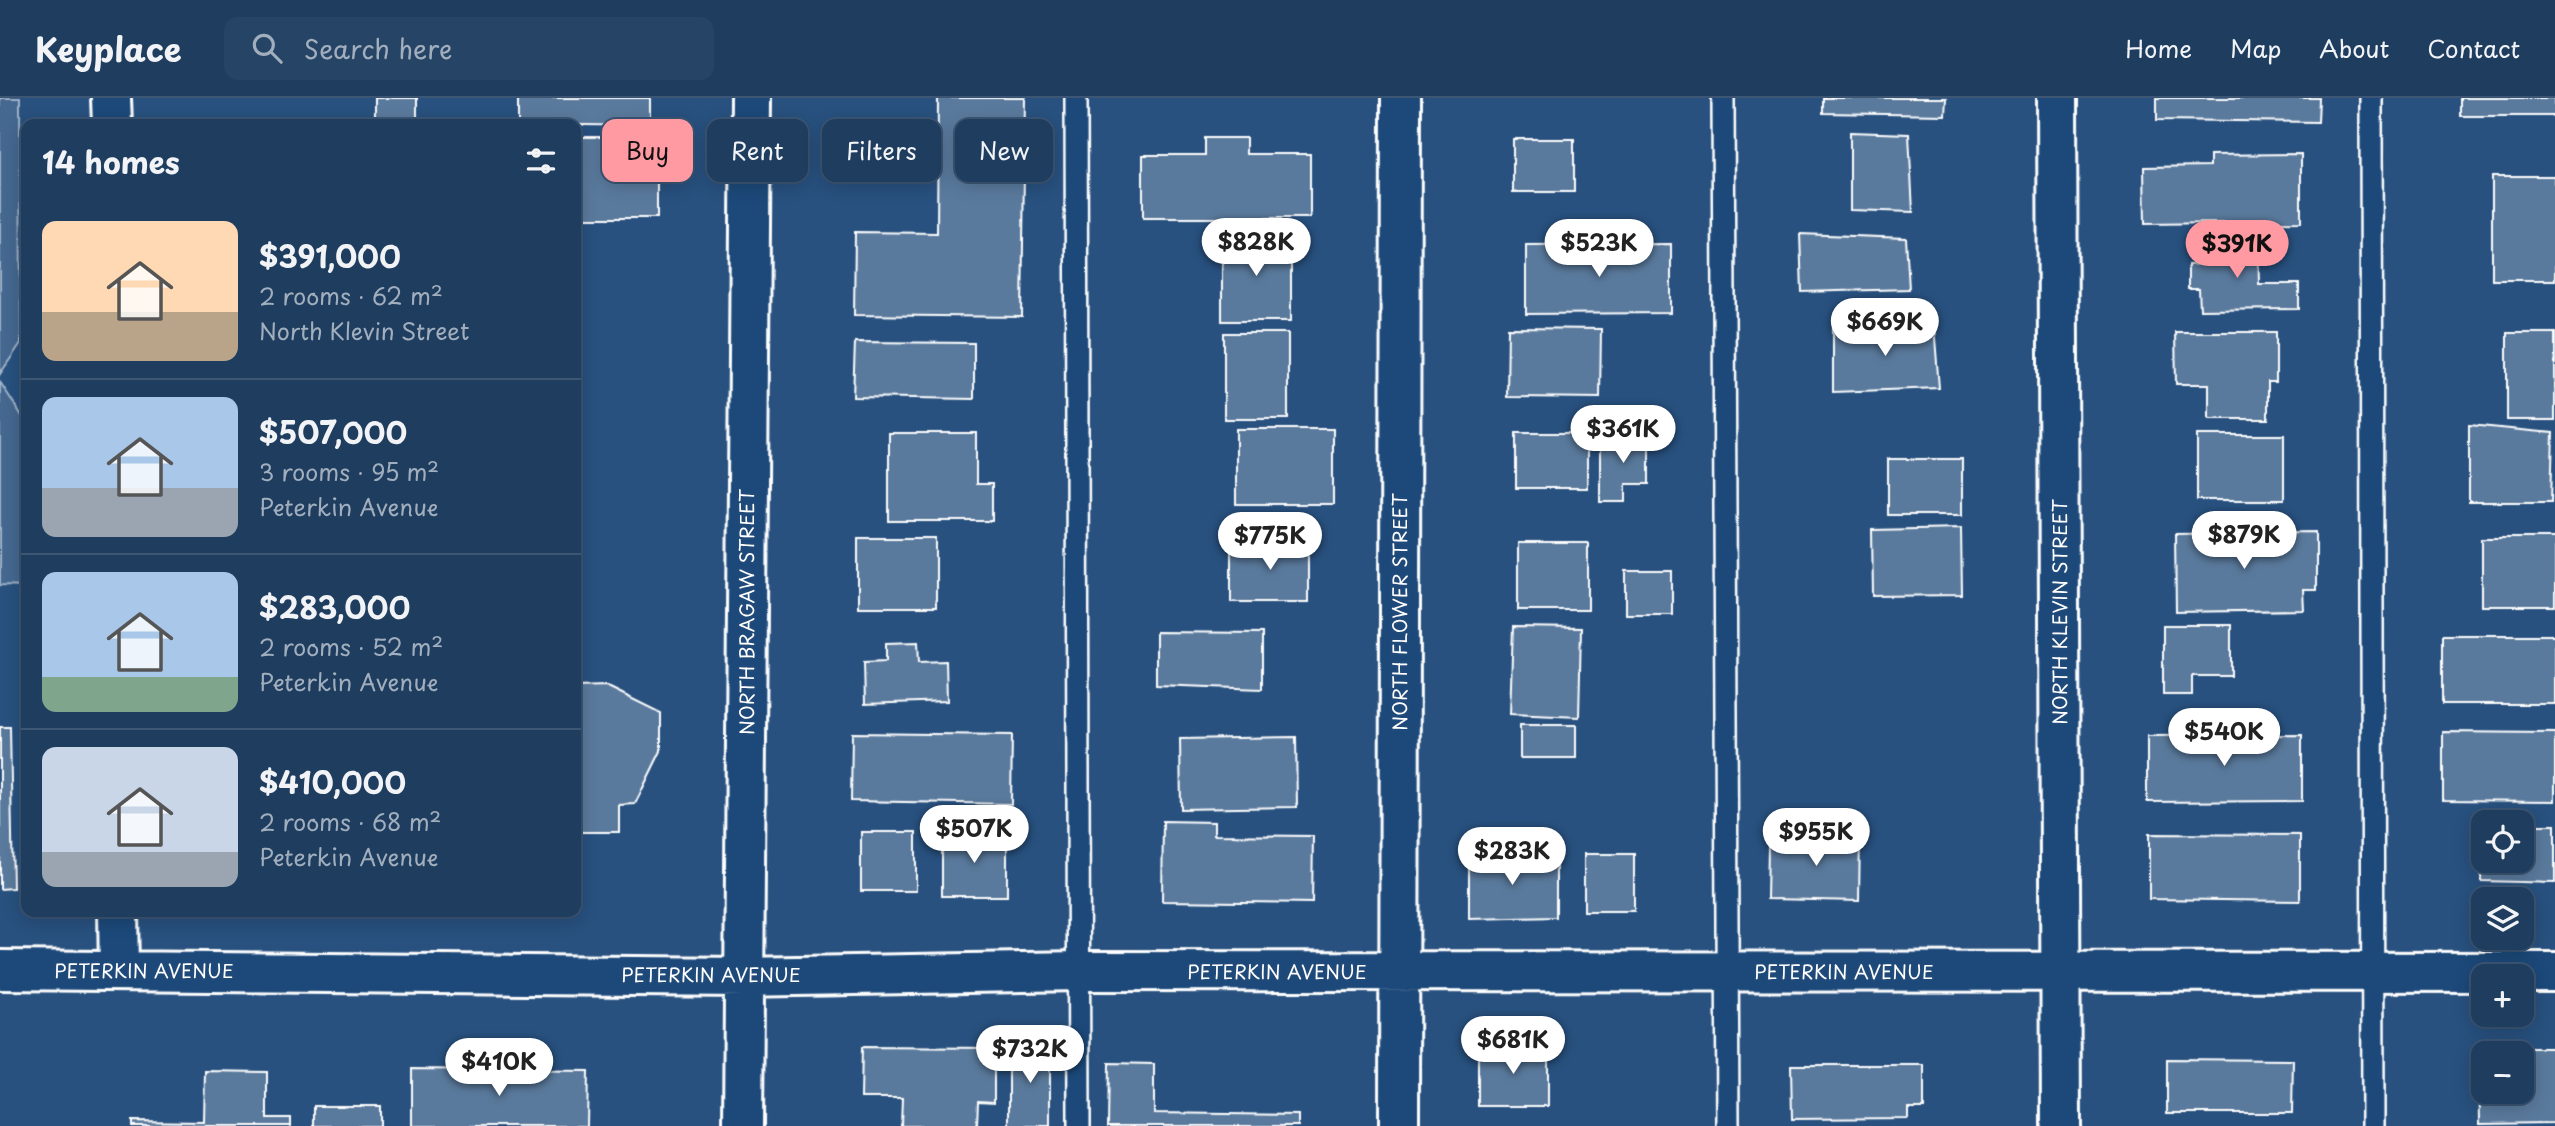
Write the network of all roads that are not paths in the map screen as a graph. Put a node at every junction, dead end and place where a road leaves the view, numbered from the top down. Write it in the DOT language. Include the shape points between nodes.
graph roads {
  1 [pos="111,98"];
  2 [pos="751,98"];
  3 [pos="1076,98"];
  4 [pos="1401,98"];
  5 [pos="1723,98"];
  6 [pos="2057,98"];
  7 [pos="2371,98"];
  8 [pos="111,119"];
  9 [pos="118,917"];
  10 [pos="0,970"];
  11 [pos="119,970"];
  12 [pos="1080,971"];
  13 [pos="1729,972"];
  14 [pos="2062,972"];
  15 [pos="2373,972"];
  16 [pos="2555,972"];
  17 [pos="1399,973"];
  18 [pos="744,977"];
  19 [pos="743,1126"];
  20 [pos="1080,1126"];
  21 [pos="1399,1126"];
  22 [pos="1728,1126"];
  23 [pos="2061,1126"];
  24 [pos="2374,1126"];
  1 -- 8 [label="street"];
  2 -- 18 [label="street, NORTH BRAGAW STREET"];
  3 -- 12 [label="lane"];
  4 -- 17 [label="street, NORTH FLOWER STREET"];
  5 -- 13 [label="lane"];
  6 -- 14 [label="street, NORTH KLEVIN STREET"];
  7 -- 15 [label="lane"];
  9 -- 11 [label="street"];
  10 -- 11 [label="street, PETERKIN AVENUE"];
  11 -- 18 [label="street, PETERKIN AVENUE"];
  12 -- 17 [label="street, PETERKIN AVENUE"];
  12 -- 18 [label="street, PETERKIN AVENUE"];
  12 -- 20 [label="lane"];
  13 -- 14 [label="street, PETERKIN AVENUE"];
  13 -- 17 [label="street, PETERKIN AVENUE"];
  13 -- 22 [label="lane"];
  14 -- 15 [label="street, PETERKIN AVENUE"];
  14 -- 23 [label="street, NORTH KLEVIN STREET"];
  15 -- 16 [label="street, PETERKIN AVENUE"];
  15 -- 24 [label="lane"];
  17 -- 21 [label="street, NORTH FLOWER STREET"];
  18 -- 19 [label="street, NORTH BRAGAW STREET"];
}
